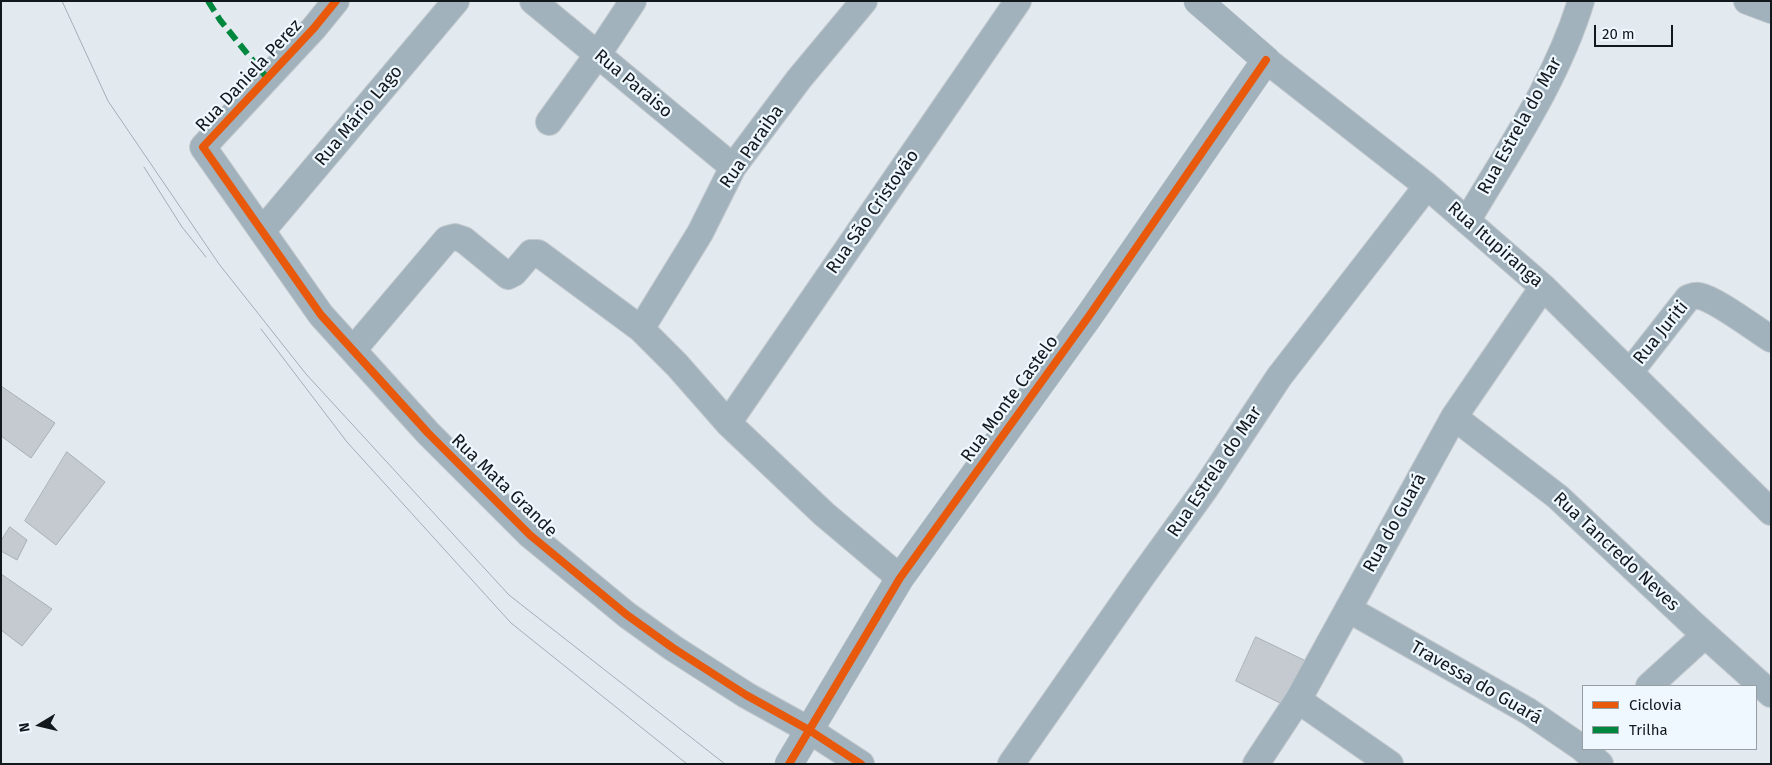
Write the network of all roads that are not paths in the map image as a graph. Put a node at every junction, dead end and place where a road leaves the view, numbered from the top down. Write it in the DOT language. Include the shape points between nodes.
graph roads {
  1 [pos="336,1"];
  2 [pos="456,1"];
  3 [pos="533,1"];
  4 [pos="633,1"];
  5 [pos="864,1"];
  6 [pos="1018,1"];
  7 [pos="1198,1"];
  8 [pos="1581,1"];
  9 [pos="1747,1"];
  10 [pos="1771,10"];
  11 [pos="598,54"];
  12 [pos="1266,60"];
  13 [pos="549,122"];
  14 [pos="203,147"];
  15 [pos="733,167"];
  16 [pos="1427,186"];
  17 [pos="1468,221"];
  18 [pos="262,231"];
  19 [pos="1543,287"];
  20 [pos="641,329"];
  21 [pos="1771,340"];
  22 [pos="353,350"];
  23 [pos="1630,372"];
  24 [pos="1454,417"];
  25 [pos="728,423"];
  26 [pos="1771,512"];
  27 [pos="900,578"];
  28 [pos="1348,608"];
  29 [pos="1705,635"];
  30 [pos="1650,685"];
  31 [pos="1771,694"];
  32 [pos="1298,700"];
  33 [pos="809,730"];
  34 [pos="1582,749"];
  35 [pos="789,764"];
  36 [pos="861,764"];
  37 [pos="1011,764"];
  38 [pos="1256,764"];
  39 [pos="1390,764"];
  1 -- 14 [label="street, Rua Daniela Perez"];
  2 -- 18 [label="street, Rua Mário Lago"];
  3 -- 11 [label="street, Rua Paraiso"];
  4 -- 11 [label="street"];
  5 -- 15 [label="street, Rua Paraiba" via="799,79"];
  6 -- 25 [label="street, Rua São Cristovão"];
  7 -- 12 [label="street, Rua Itupiranga"];
  8 -- 17 [label="street, Rua Estrela do Mar" via="1544,90"];
  9 -- 10 [label="street"];
  11 -- 13 [label="street"];
  11 -- 15 [label="street, Rua Paraiso"];
  12 -- 16 [label="street, Rua Itupiranga"];
  12 -- 27 [label="street, Rua Monte Castelo" via="1089,316"];
  14 -- 18 [label="street, Rua Mata Grande"];
  15 -- 20 [label="street, Rua Paraiba" via="700,233"];
  16 -- 17 [label="street, Rua Itupiranga"];
  16 -- 37 [label="street, Rua Estrela do Mar" via="1279,377 1205,489"];
  17 -- 19 [label="street, Rua Itupiranga"];
  18 -- 22 [label="street, Rua Mata Grande" via="321,315"];
  19 -- 23 [label="street, Rua Itupiranga"];
  19 -- 24 [label="street, Rua do Guará"];
  20 -- 22 [label="street" via="538,253 531,253 514,274 508,276 464,240 451,237"];
  20 -- 25 [label="street"];
  21 -- 23 [label="street, Rua Juriti" via="1720,306 1694,296 1688,298"];
  22 -- 33 [label="street, Rua Mata Grande" via="428,433 530,535 572,570 673,648 746,695"];
  23 -- 26 [label="street, Rua Itupiranga"];
  24 -- 28 [label="street, Rua do Guará"];
  24 -- 29 [label="street, Rua Tancredo Neves" via="1558,497"];
  25 -- 27 [label="street" via="824,514"];
  27 -- 33 [label="street, Rua Monte Castelo"];
  28 -- 32 [label="street, Rua do Guará"];
  28 -- 34 [label="street, Travessa do Guará" via="1528,711"];
  29 -- 30 [label="street"];
  29 -- 31 [label="street, Rua Tancredo Neves"];
  32 -- 38 [label="street, Rua do Guará"];
  32 -- 39 [label="street"];
  33 -- 35 [label="street, Rua Monte Castelo"];
  33 -- 36 [label="street, Rua Mata Grande"];
}
